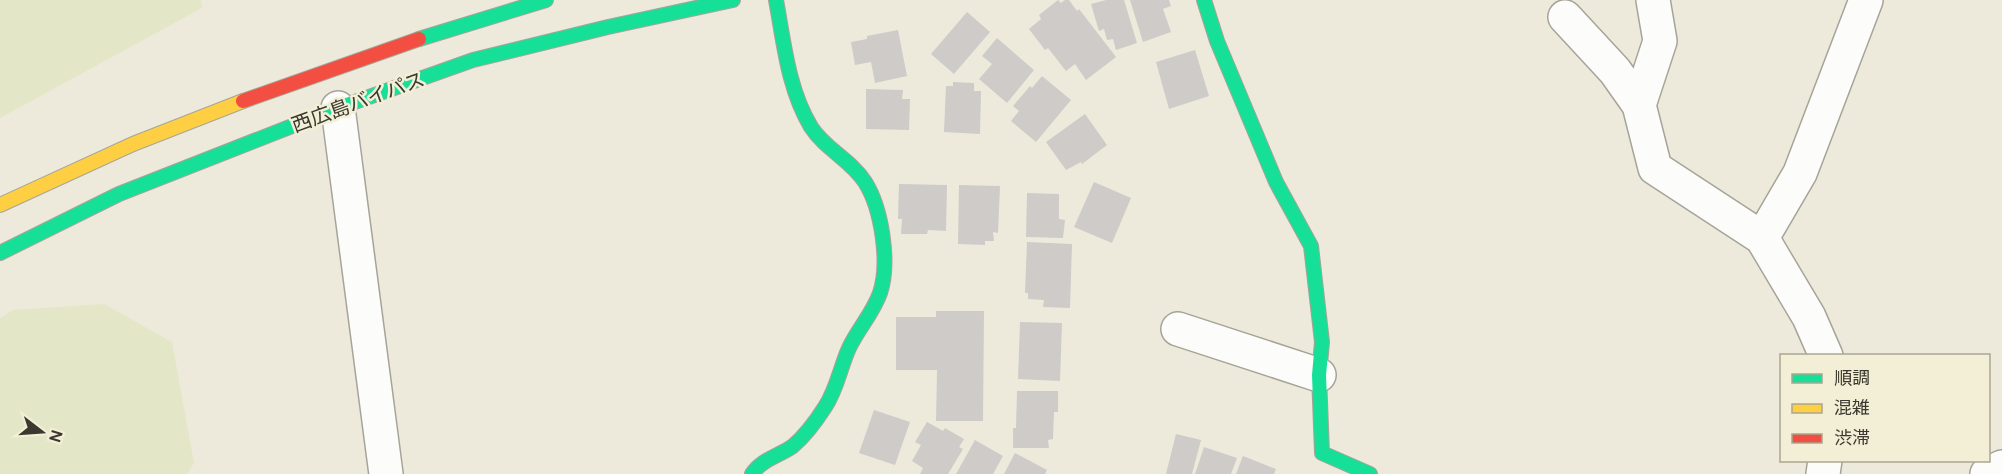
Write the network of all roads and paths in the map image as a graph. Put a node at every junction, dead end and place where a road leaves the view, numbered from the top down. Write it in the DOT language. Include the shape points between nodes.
graph roads {
  1 [pos="546,0"];
  2 [pos="733,0"];
  3 [pos="776,0"];
  4 [pos="1204,0"];
  5 [pos="1653,0"];
  6 [pos="1866,0"];
  7 [pos="1565,17"];
  8 [pos="1639,105"];
  9 [pos="338,108"];
  10 [pos="0,205"];
  11 [pos="1762,238"];
  12 [pos="0,253"];
  13 [pos="1178,329"];
  14 [pos="1825,354"];
  15 [pos="1319,375"];
  16 [pos="2002,467"];
  17 [pos="386,474"];
  18 [pos="752,474"];
  19 [pos="1370,474"];
  20 [pos="1987,474"];
  1 -- 10 [label="main road, 西広島バイパス" via="279,86"];
  2 -- 9 [label="main road, 西広島バイパス" via="473,60"];
  3 -- 18 [label="main road" via="788,68 808,122 865,181 875,202 884,279 876,302 849,346 828,401 801,438 756,467"];
  4 -- 15 [label="main road" via="1276,182 1311,246 1322,342"];
  5 -- 8 [label="street" via="1660,41"];
  6 -- 11 [label="street" via="1800,173"];
  7 -- 8 [label="street" via="1615,71"];
  8 -- 11 [label="street" via="1655,168"];
  9 -- 12 [label="main road, 西広島バイパス" via="119,194"];
  9 -- 17 [label="street"];
  11 -- 14 [label="street" via="1809,317"];
  13 -- 15 [label="street"];
  15 -- 19 [label="main road" via="1322,453"];
  16 -- 20 [label="street"];
}
